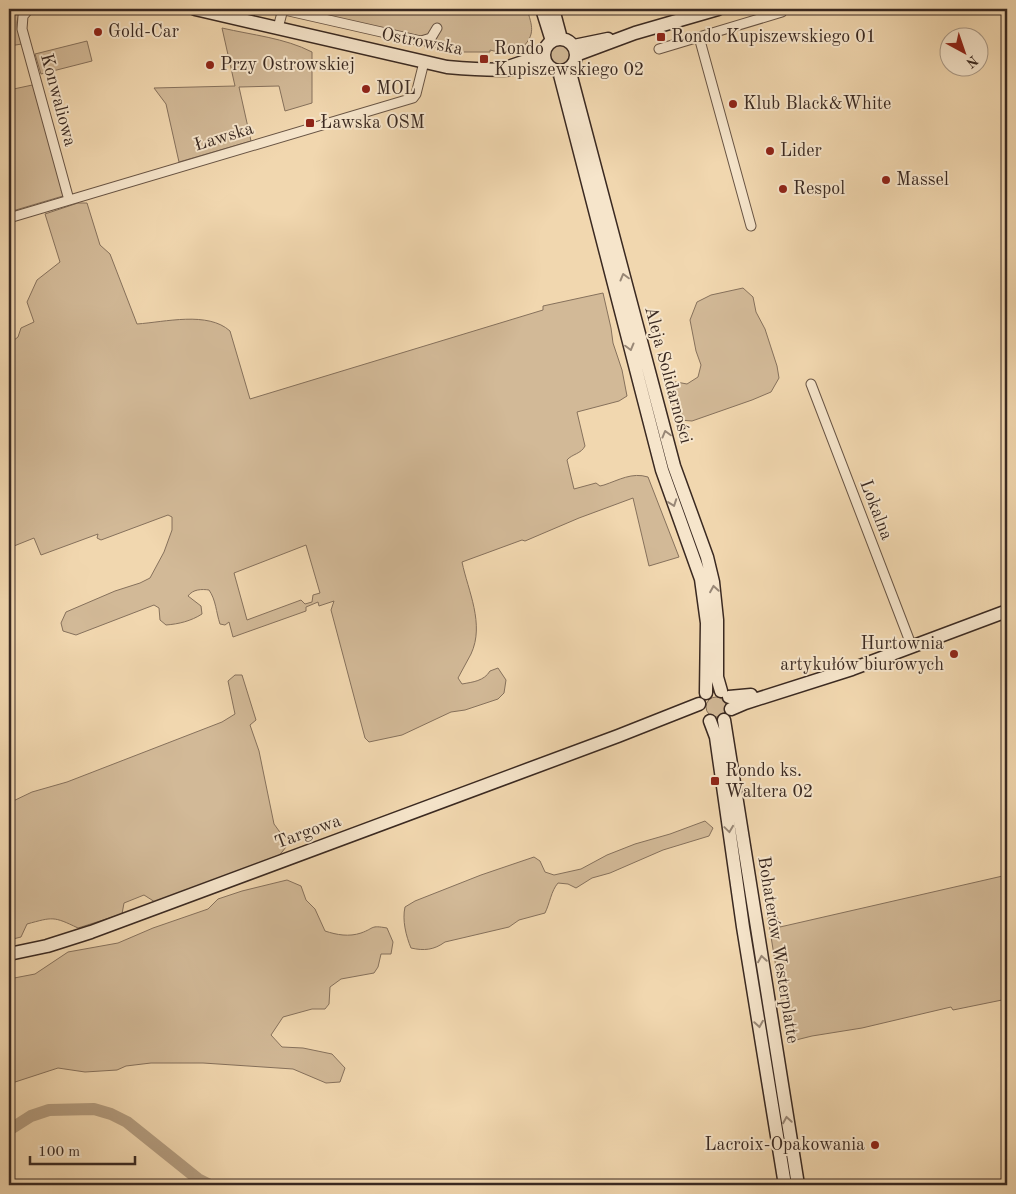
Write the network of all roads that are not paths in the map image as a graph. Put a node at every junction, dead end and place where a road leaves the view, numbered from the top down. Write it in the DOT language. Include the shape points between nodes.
graph roads {
  1 [pos="29,9"];
  2 [pos="195,9"];
  3 [pos="282,9"];
  4 [pos="542,9"];
  5 [pos="553,9"];
  6 [pos="718,9"];
  7 [pos="782,12"];
  8 [pos="278,28"];
  9 [pos="437,28"];
  10 [pos="699,37"];
  11 [pos="556,40"];
  12 [pos="659,49"];
  13 [pos="575,51"];
  14 [pos="546,60"];
  15 [pos="424,62"];
  16 [pos="564,70"];
  17 [pos="69,200"];
  18 [pos="9,218"];
  19 [pos="751,226"];
  20 [pos="810,384"];
  21 [pos="1007,611"];
  22 [pos="912,647"];
  23 [pos="706,693"];
  24 [pos="726,704"];
  25 [pos="703,713"];
  26 [pos="9,954"];
  27 [pos="785,1185"];
  28 [pos="798,1185"];
  1 -- 17 [label="street, Konwaliowa" via="23,16 22,29"];
  2 -- 8 [label="main road, Ostrowska"];
  3 -- 8 [label="street, Ostrowska"];
  3 -- 9 [label="street, Ostrowska" via="421,41 431,38"];
  4 -- 11 [label="main road"];
  5 -- 11 [label="main road"];
  6 -- 13 [label="main road"];
  7 -- 10 [label="street"];
  8 -- 15 [label="main road, Ostrowska"];
  10 -- 12 [label="street"];
  10 -- 19 [label="street"];
  11 -- 13 [label="main road" via="571,42"];
  11 -- 14 [label="main road" via="548,45"];
  13 -- 16 [label="main road" via="574,63"];
  14 -- 15 [label="main road, Ostrowska" via="502,69 476,70"];
  14 -- 16 [label="main road" via="550,68"];
  15 -- 17 [label="street, Ławska" via="413,98"];
  16 -- 23 [label="main road, Aleja Solidarności, one-way" via="662,470 701,580 707,623"];
  24 -- 16 [label="main road, Aleja Solidarności, one-way" via="717,677 713,582 674,466"];
  17 -- 18 [label="street, Ławska"];
  20 -- 22 [label="street, Lokalna"];
  21 -- 22 [label="main road"];
  22 -- 24 [label="main road" via="791,689 735,698"];
  23 -- 24 [label="main road" via="713,690"];
  23 -- 25 [label="main road" via="703,696"];
  24 -- 25 [label="main road, Targowa" via="717,722"];
  28 -- 24 [label="main road, Bohaterów Westerplatte, one-way"];
  25 -- 26 [label="main road, Targowa" via="618,736 91,932"];
  25 -- 27 [label="main road, Bohaterów Westerplatte, one-way" via="716,737"];
}
